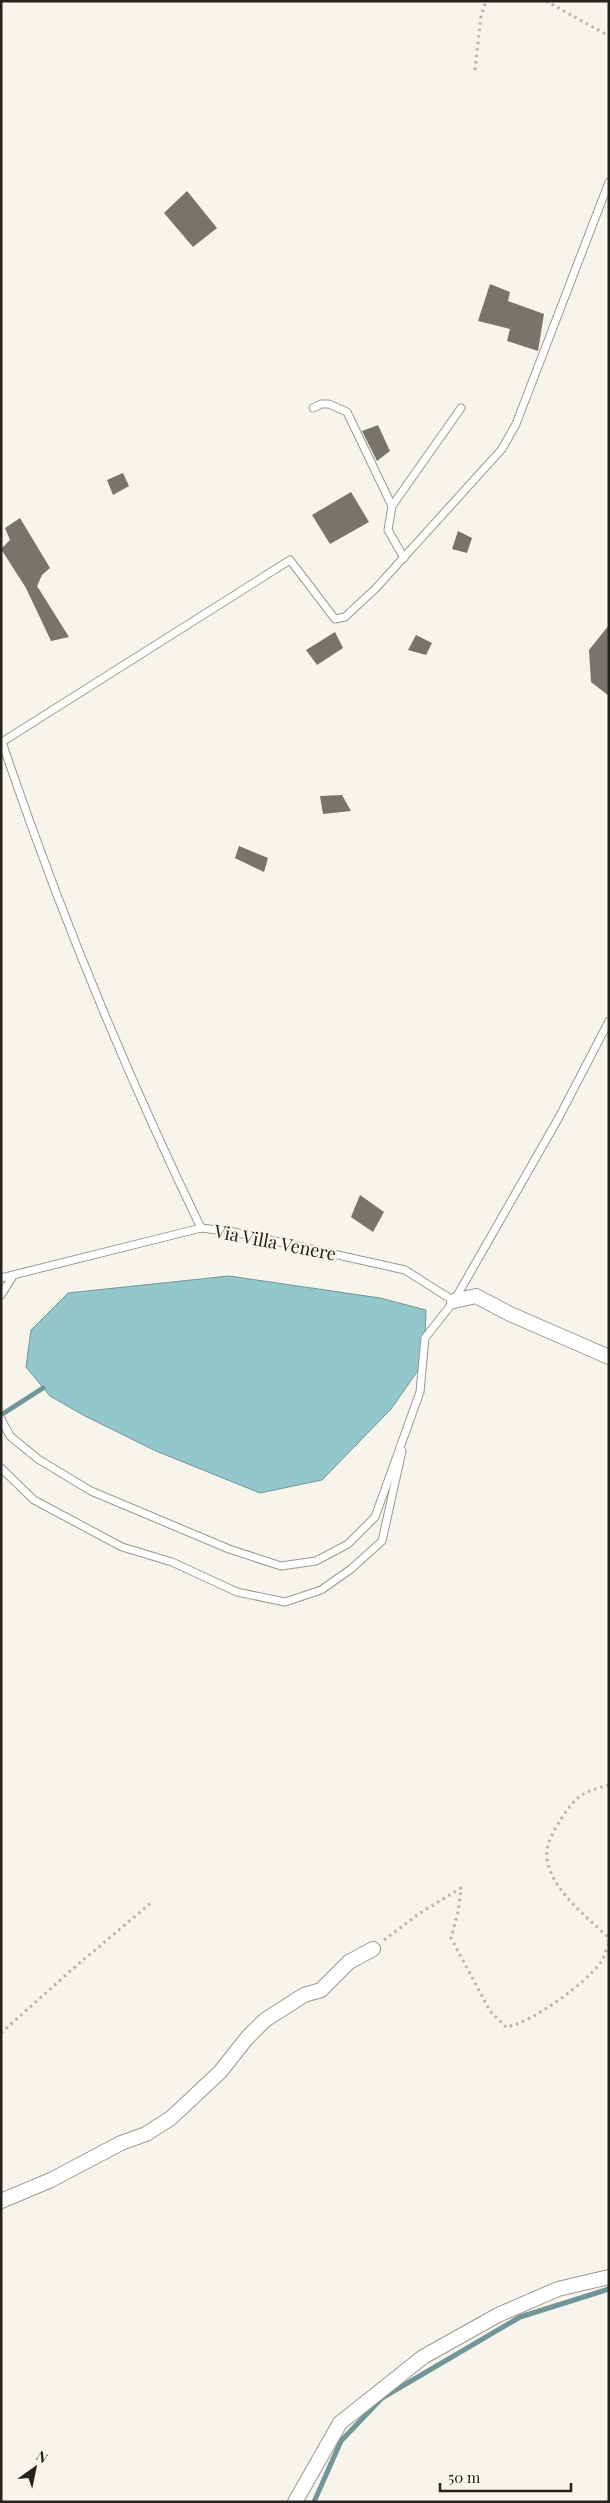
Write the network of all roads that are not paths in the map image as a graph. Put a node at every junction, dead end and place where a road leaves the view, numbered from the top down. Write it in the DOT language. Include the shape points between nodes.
graph roads {
  1 [pos="609,182"];
  2 [pos="314,408"];
  3 [pos="461,408"];
  4 [pos="392,506"];
  5 [pos="404,558"];
  6 [pos="609,1021"];
  7 [pos="200,1228"];
  8 [pos="13,1276"];
  9 [pos="1,1278"];
  10 [pos="1,1296"];
  11 [pos="454,1300"];
  12 [pos="609,1357"];
  13 [pos="1,1419"];
  14 [pos="405,1434"];
  15 [pos="1,1468"];
  16 [pos="373,1950"];
  17 [pos="1,2201"];
  18 [pos="609,2277"];
  19 [pos="294,2502"];
  1 -- 5 [label="lane" via="516,424 502,449"];
  2 -- 4 [label="lane" via="329,404 346,412"];
  3 -- 4 [label="lane"];
  4 -- 5 [label="lane" via="388,530"];
  5 -- 7 [label="lane" via="345,618 335,619 290,560 2,742 30,825 99,995 167,1159"];
  6 -- 11 [label="lane" via="558,1119"];
  7 -- 8 [label="lane, Via Villa Venere"];
  7 -- 11 [label="lane, Via Villa Venere" via="234,1232 405,1270"];
  8 -- 9 [label="lane, Via Villa Venere"];
  8 -- 10 [label="lane"];
  11 -- 12 [label="street" via="476,1296"];
  11 -- 14 [label="lane" via="425,1338 420,1392"];
  13 -- 14 [label="lane" via="10,1436 38,1459 91,1491 221,1546 281,1566 316,1561 348,1544 375,1517"];
  14 -- 15 [label="lane" via="382,1541 321,1590 285,1602 237,1592 172,1562 122,1547 34,1500"];
  16 -- 17 [label="street" via="349,1962 321,1990 304,1995 265,2020 220,2072 171,2118 146,2134"];
  18 -- 19 [label="street" via="558,2289 498,2315 422,2357 340,2422"];
}
